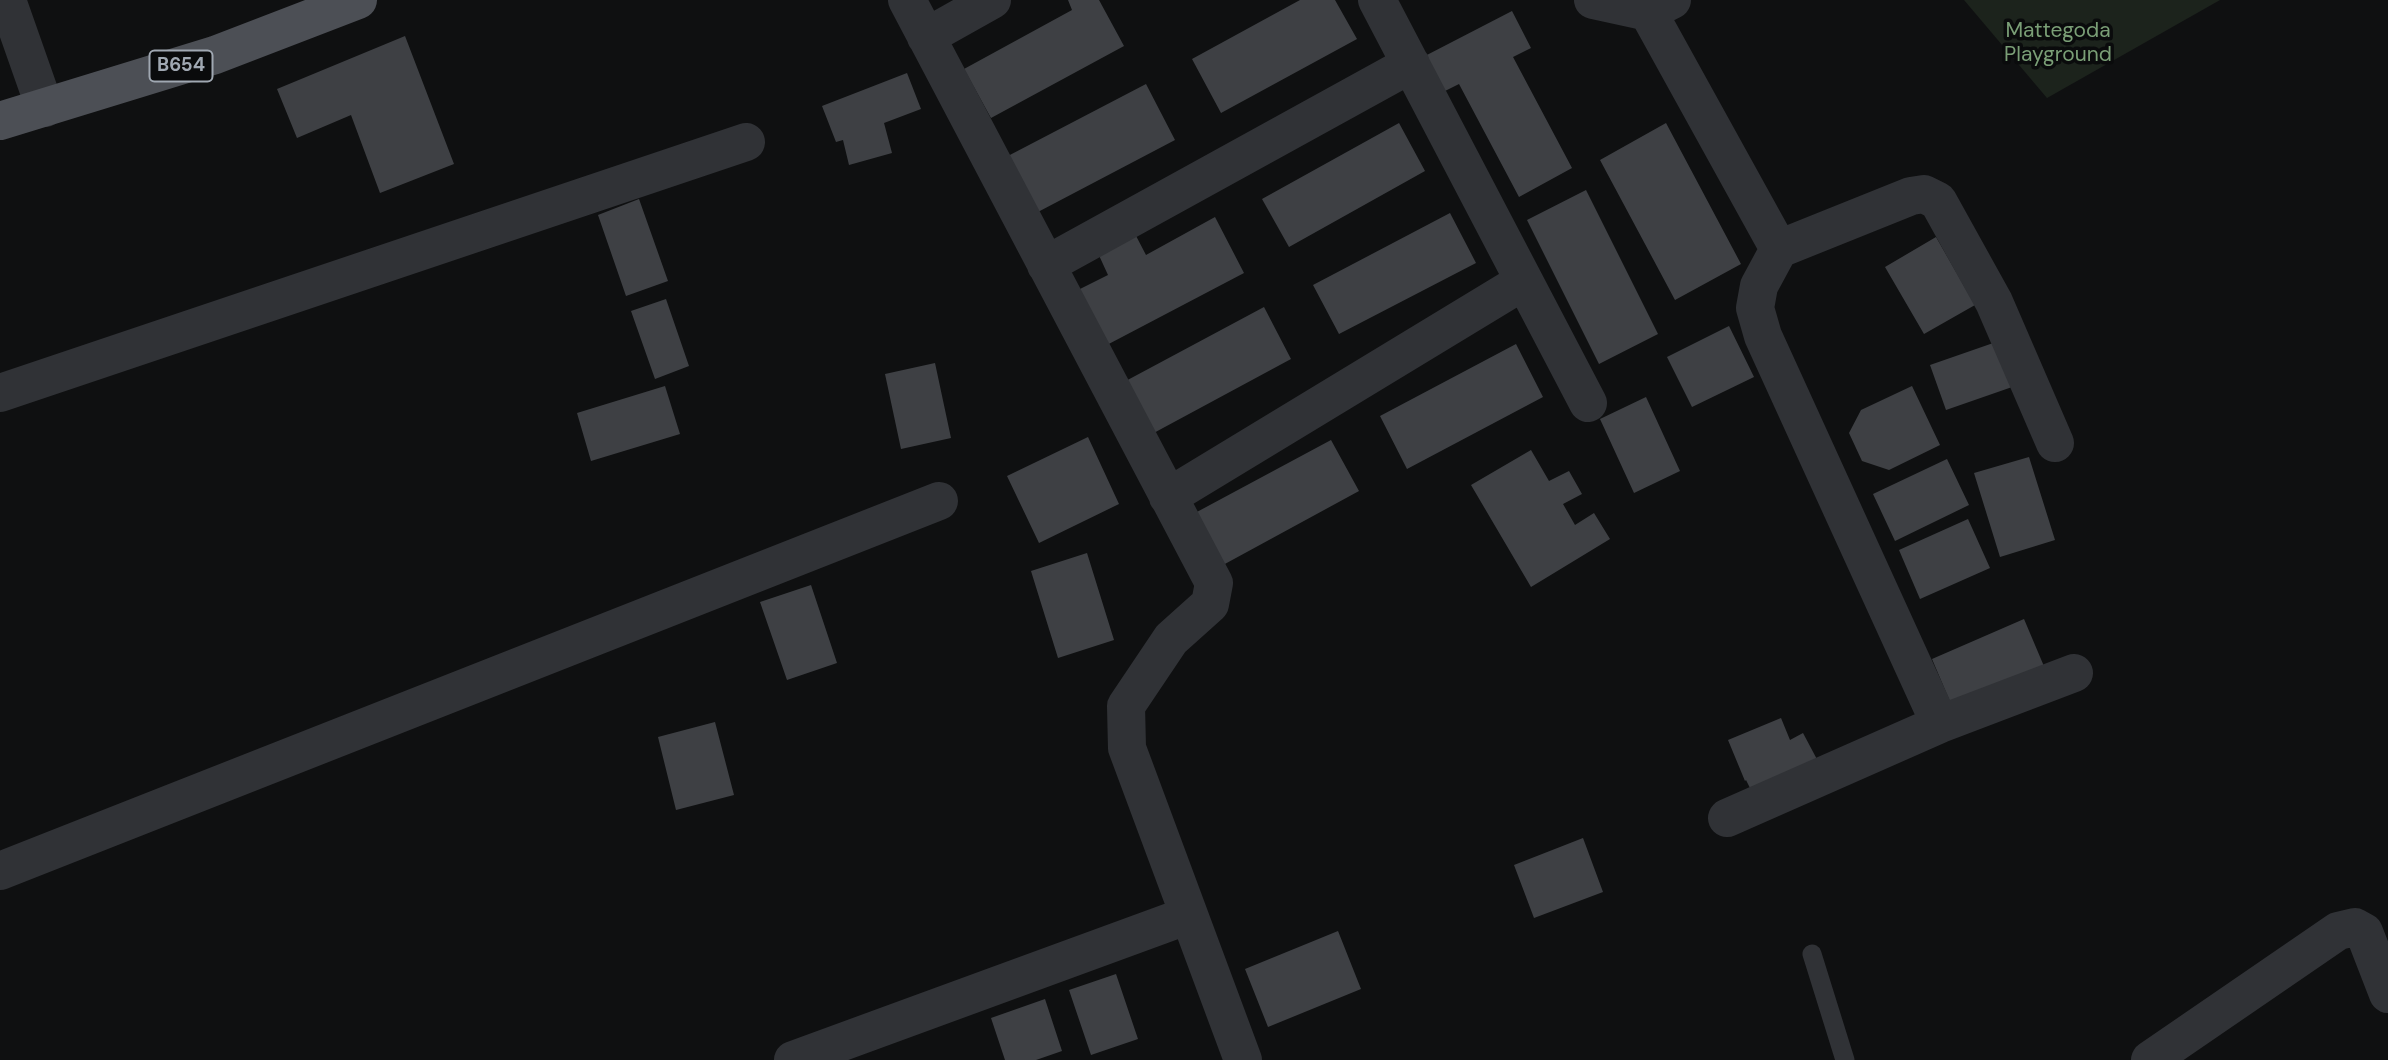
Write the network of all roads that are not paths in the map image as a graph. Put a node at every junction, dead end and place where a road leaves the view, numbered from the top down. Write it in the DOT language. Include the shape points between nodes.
graph roads {
  1 [pos="7,0"];
  2 [pos="358,0"];
  3 [pos="907,0"];
  4 [pos="992,0"];
  5 [pos="1377,0"];
  6 [pos="1593,0"];
  7 [pos="1660,6"];
  8 [pos="926,37"];
  9 [pos="1411,64"];
  10 [pos="45,108"];
  11 [pos="0,121"];
  12 [pos="746,142"];
  13 [pos="1779,249"];
  14 [pos="1046,265"];
  15 [pos="1524,281"];
  16 [pos="0,393"];
  17 [pos="1588,402"];
  18 [pos="2054,443"];
  19 [pos="1168,497"];
  20 [pos="939,500"];
  21 [pos="2074,673"];
  22 [pos="1940,724"];
  23 [pos="1727,818"];
  24 [pos="0,871"];
  25 [pos="1189,915"];
  26 [pos="1812,954"];
  27 [pos="2388,994"];
  28 [pos="793,1060"];
  29 [pos="1243,1060"];
  30 [pos="1845,1060"];
  31 [pos="2150,1060"];
  1 -- 10 [label="street"];
  2 -- 10 [label="main road, B654" via="215,55"];
  3 -- 8 [label="street"];
  4 -- 8 [label="street"];
  5 -- 9 [label="street"];
  6 -- 7 [label="street"];
  7 -- 13 [label="street"];
  8 -- 14 [label="street"];
  9 -- 14 [label="street"];
  9 -- 15 [label="street"];
  10 -- 11 [label="main road, B654"];
  12 -- 16 [label="street"];
  13 -- 18 [label="street" via="1911,196 1924,194 1938,201 1994,302"];
  13 -- 22 [label="street" via="1759,286 1755,308 1763,336"];
  14 -- 19 [label="street"];
  15 -- 17 [label="street"];
  15 -- 19 [label="street"];
  19 -- 25 [label="street" via="1214,583 1210,604 1171,639 1126,706 1127,748"];
  20 -- 24 [label="street"];
  21 -- 22 [label="street"];
  22 -- 23 [label="street"];
  25 -- 28 [label="street"];
  25 -- 29 [label="street"];
  26 -- 30 [label="lane"];
  27 -- 31 [label="street" via="2364,932 2355,927 2338,931"];
}
